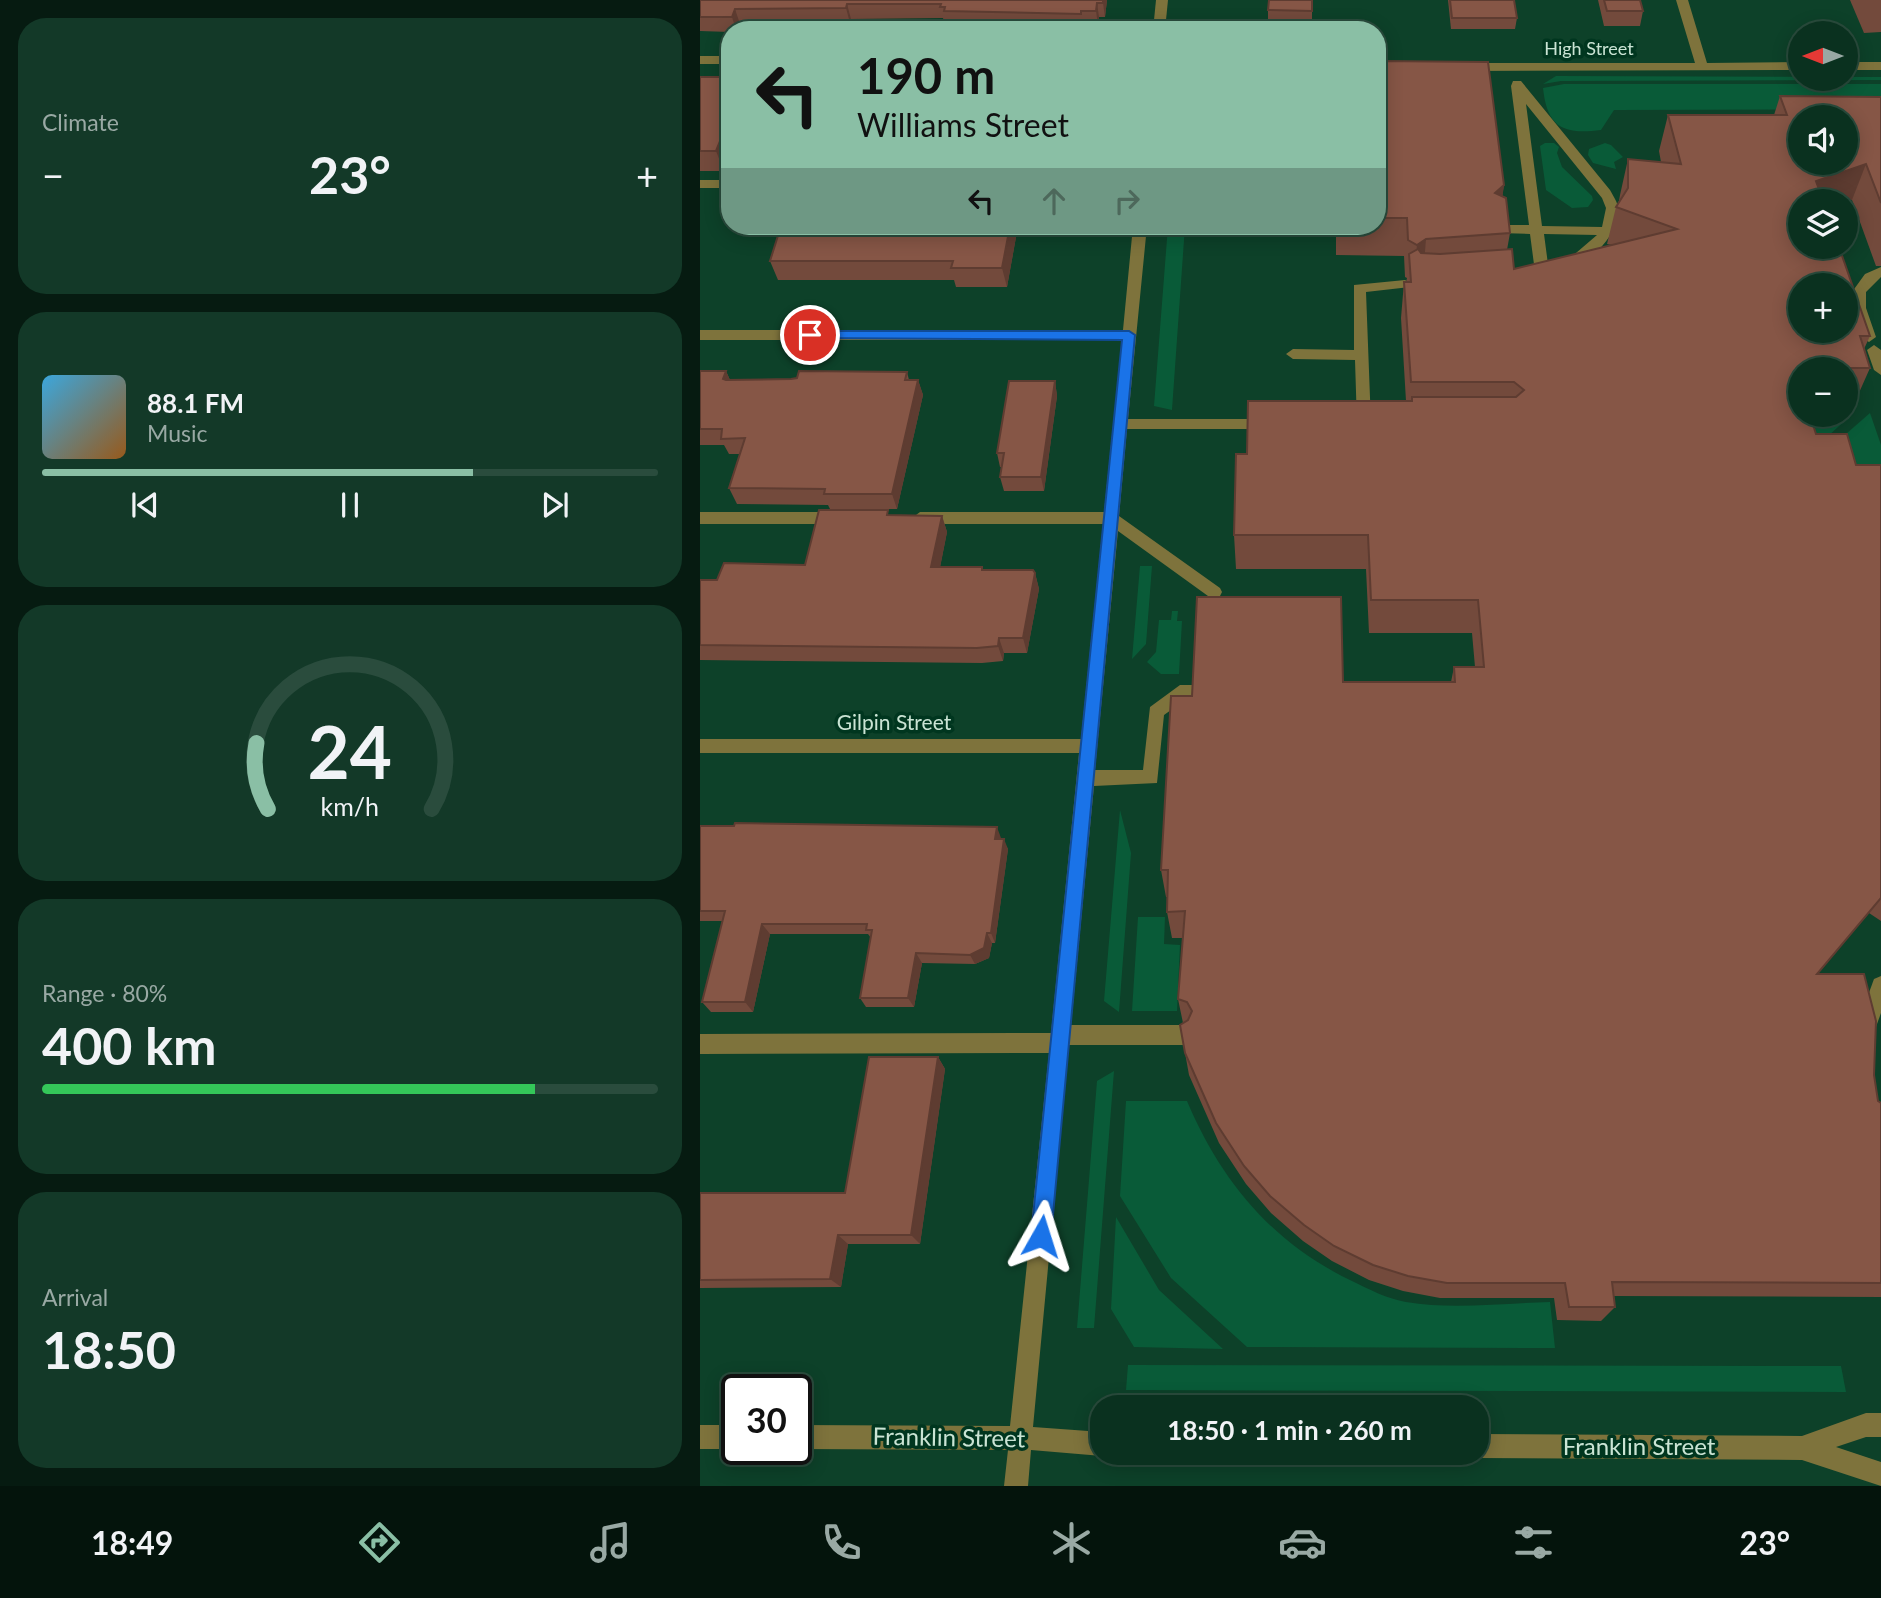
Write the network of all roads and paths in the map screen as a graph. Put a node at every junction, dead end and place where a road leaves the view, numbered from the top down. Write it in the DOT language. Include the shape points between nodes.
graph roads {
  1 [pos="1162,0"];
  2 [pos="1682,0"];
  3 [pos="1160,21"];
  4 [pos="700,60"];
  5 [pos="721,60"];
  6 [pos="1702,66"];
  7 [pos="1788,66"];
  8 [pos="1858,66"];
  9 [pos="1881,66"];
  10 [pos="1446,67"];
  11 [pos="1514,67"];
  12 [pos="1517,86"];
  13 [pos="700,184"];
  14 [pos="721,184"];
  15 [pos="1499,229"];
  16 [pos="1536,230"];
  17 [pos="1606,230"];
  18 [pos="1139,235"];
  19 [pos="1881,271"];
  20 [pos="1405,284"];
  21 [pos="700,335"];
  22 [pos="1129,335"];
  23 [pos="1293,355"];
  24 [pos="1362,355"];
  25 [pos="1881,370"];
  26 [pos="1120,424"];
  27 [pos="1284,424"];
  28 [pos="1364,424"];
  29 [pos="700,518"];
  30 [pos="852,518"];
  31 [pos="908,518"];
  32 [pos="1111,518"];
  33 [pos="1214,592"];
  34 [pos="1186,690"];
  35 [pos="700,746"];
  36 [pos="1089,746"];
  37 [pos="1086,778"];
  38 [pos="1881,985"];
  39 [pos="1183,1035"];
  40 [pos="1060,1039"];
  41 [pos="700,1044"];
  42 [pos="1863,1046"];
  43 [pos="1881,1425"];
  44 [pos="700,1437"];
  45 [pos="721,1437"];
  46 [pos="812,1437"];
  47 [pos="1021,1438"];
  48 [pos="1090,1443"];
  49 [pos="1489,1446"];
  50 [pos="1802,1448"];
  51 [pos="1881,1474"];
  52 [pos="1016,1486"];
  1 -- 3 [label="street"];
  2 -- 6 [label="street"];
  4 -- 5 [label="street"];
  6 -- 7 [label="street, High Street"];
  6 -- 11 [label="street, High Street"];
  8 -- 9 [label="street"];
  10 -- 11 [label="street, High Street"];
  11 -- 12 [label="street"];
  12 -- 16 [label="street"];
  12 -- 17 [label="street" via="1605,192 1612,208"];
  13 -- 14 [label="street"];
  15 -- 16 [label="street"];
  16 -- 17 [label="street"];
  16 -- 17 [label="street" via="1537,273 1563,268 1581,258"];
  18 -- 22 [label="street"];
  19 -- 25 [label="street" via="1860,286 1857,298"];
  20 -- 24 [label="street" via="1359,288"];
  21 -- 22 [label="street"];
  22 -- 26 [label="street"];
  23 -- 24 [label="street"];
  24 -- 28 [label="street"];
  26 -- 27 [label="street"];
  26 -- 32 [label="street"];
  29 -- 30 [label="street"];
  31 -- 32 [label="street"];
  32 -- 33 [label="street"];
  32 -- 36 [label="street"];
  34 -- 37 [label="street" via="1156,712 1152,778"];
  35 -- 36 [label="street, Gilpin Street"];
  36 -- 37 [label="street"];
  37 -- 40 [label="street"];
  38 -- 42 [label="street"];
  39 -- 40 [label="street"];
  40 -- 41 [label="street"];
  40 -- 47 [label="street"];
  43 -- 50 [label="street, Franklin Street" via="1866,1425"];
  44 -- 45 [label="street"];
  46 -- 47 [label="street, Franklin Street"];
  47 -- 48 [label="street, Franklin Street"];
  47 -- 52 [label="street"];
  49 -- 50 [label="street, Franklin Street"];
  50 -- 51 [label="street, Franklin Street"];
}
